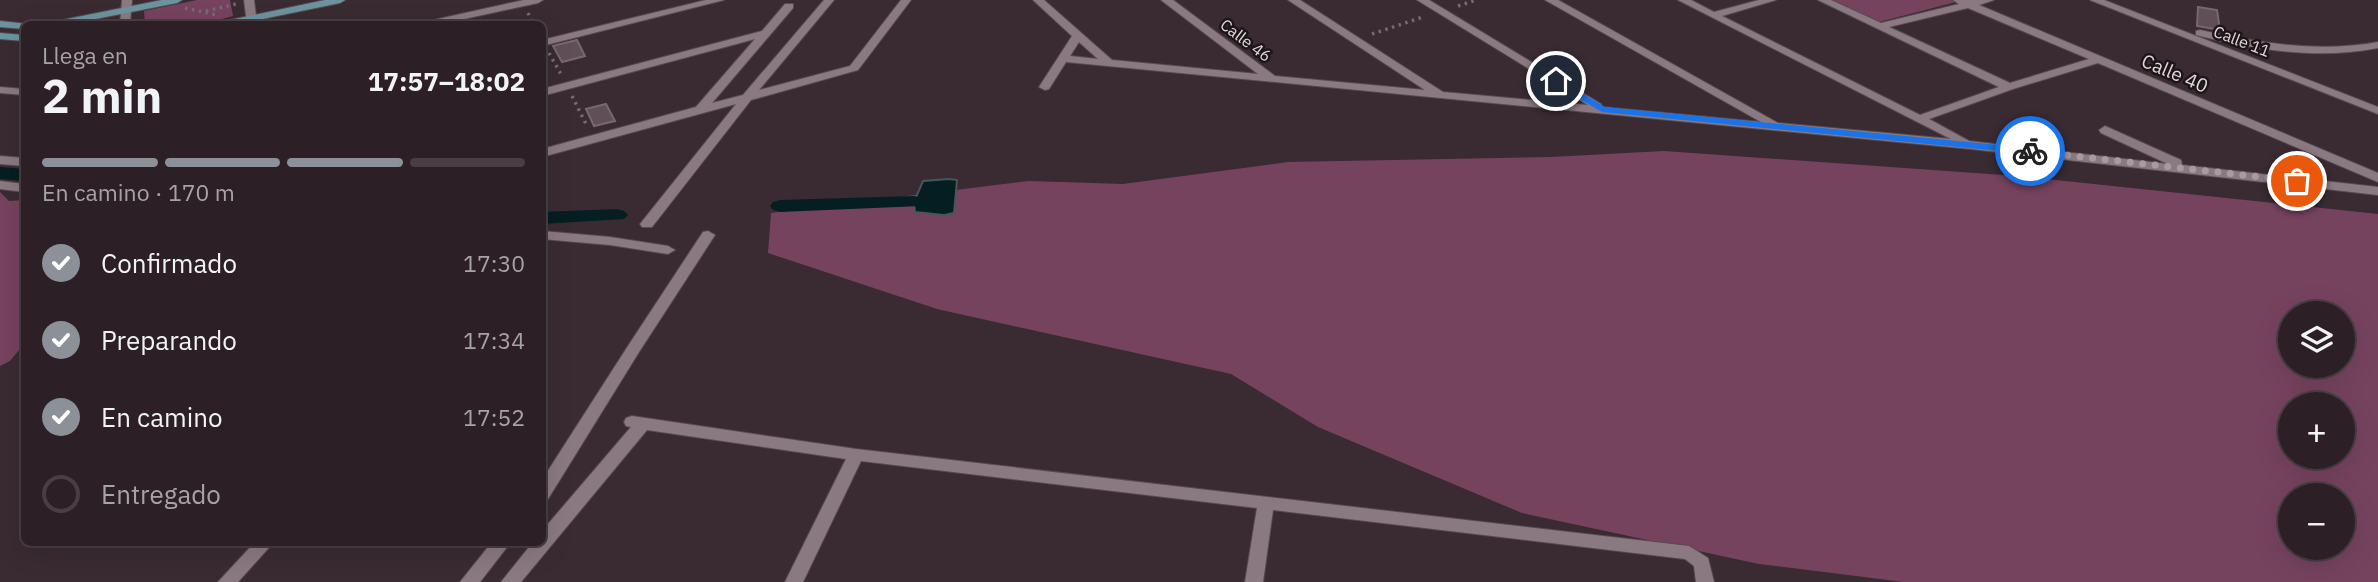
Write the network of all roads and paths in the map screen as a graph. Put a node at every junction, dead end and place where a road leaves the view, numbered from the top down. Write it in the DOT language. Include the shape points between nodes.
graph roads {
  1 [pos="340,0"];
  2 [pos="538,0"];
  3 [pos="719,0"];
  4 [pos="1038,0"];
  5 [pos="1167,0"];
  6 [pos="1293,0"];
  7 [pos="1422,0"];
  8 [pos="1476,0"];
  9 [pos="1550,0"];
  10 [pos="1683,0"];
  11 [pos="1771,0"];
  12 [pos="1824,0"];
  13 [pos="1989,0"];
  14 [pos="2095,0"];
  15 [pos="249,1"];
  16 [pos="905,1"];
  17 [pos="1963,2"];
  18 [pos="179,4"];
  19 [pos="127,5"];
  20 [pos="805,5"];
  21 [pos="203,11"];
  22 [pos="1440,11"];
  23 [pos="1713,15"];
  24 [pos="2141,18"];
  25 [pos="223,20"];
  26 [pos="68,21"];
  27 [pos="252,21"];
  28 [pos="256,21"];
  29 [pos="443,21"];
  30 [pos="0,24"];
  31 [pos="21,26"];
  32 [pos="1881,26"];
  33 [pos="766,33"];
  34 [pos="1078,35"];
  35 [pos="0,36"];
  36 [pos="21,38"];
  37 [pos="1354,39"];
  38 [pos="546,42"];
  39 [pos="2378,45"];
  40 [pos="715,47"];
  41 [pos="748,55"];
  42 [pos="1063,59"];
  43 [pos="2098,60"];
  44 [pos="1108,62"];
  45 [pos="1272,80"];
  46 [pos="1045,87"];
  47 [pos="2009,87"];
  48 [pos="0,90"];
  49 [pos="21,92"];
  50 [pos="546,92"];
  51 [pos="1441,95"];
  52 [pos="748,96"];
  53 [pos="701,108"];
  54 [pos="1602,109"];
  55 [pos="2378,111"];
  56 [pos="1919,119"];
  57 [pos="1777,126"];
  58 [pos="2105,130"];
  59 [pos="1970,145"];
  60 [pos="546,152"];
  61 [pos="0,160"];
  62 [pos="21,162"];
  63 [pos="2189,168"];
  64 [pos="2378,178"];
  65 [pos="0,185"];
  66 [pos="21,188"];
  67 [pos="2378,191"];
  68 [pos="647,224"];
  69 [pos="546,235"];
  70 [pos="708,235"];
  71 [pos="668,250"];
  72 [pos="856,455"];
  73 [pos="546,489"];
  74 [pos="1266,503"];
  75 [pos="546,537"];
  76 [pos="262,546"];
  77 [pos="500,546"];
  78 [pos="539,546"];
  79 [pos="228,582"];
  80 [pos="469,582"];
  81 [pos="510,582"];
  82 [pos="794,582"];
  83 [pos="1254,582"];
  84 [pos="1705,582"];
  1 -- 28 [label="street"];
  2 -- 29 [label="street"];
  3 -- 38 [label="street"];
  4 -- 34 [label="street"];
  5 -- 45 [label="street, Calle 46"];
  6 -- 37 [label="street"];
  7 -- 22 [label="street"];
  8 -- 22 [label="path"];
  9 -- 57 [label="street"];
  10 -- 23 [label="street"];
  11 -- 23 [label="street"];
  12 -- 32 [label="street"];
  13 -- 17 [label="street"];
  14 -- 24 [label="street, Calle 11"];
  15 -- 21 [label="path"];
  15 -- 27 [label="street"];
  16 -- 52 [label="street" via="854,68"];
  17 -- 32 [label="street"];
  17 -- 43 [label="street, Calle 40"];
  18 -- 19 [label="street"];
  18 -- 21 [label="path"];
  19 -- 26 [label="street"];
  20 -- 33 [label="street"];
  20 -- 52 [label="street"];
  21 -- 25 [label="path"];
  22 -- 37 [label="path"];
  22 -- 54 [label="street"];
  23 -- 56 [label="street"];
  24 -- 39 [label="street" via="2255,44 2339,50"];
  24 -- 55 [label="street, Calle 11"];
  30 -- 31 [label="street"];
  32 -- 47 [label="street"];
  33 -- 40 [label="street"];
  33 -- 41 [label="street"];
  34 -- 42 [label="street"];
  34 -- 44 [label="street"];
  35 -- 36 [label="street"];
  37 -- 51 [label="street"];
  40 -- 41 [label="street" via="735,48"];
  40 -- 50 [label="street"];
  41 -- 53 [label="street"];
  42 -- 44 [label="street"];
  42 -- 46 [label="street"];
  43 -- 47 [label="street"];
  43 -- 64 [label="street, Calle 40"];
  44 -- 45 [label="street"];
  45 -- 51 [label="street"];
  47 -- 56 [label="street"];
  48 -- 49 [label="street"];
  51 -- 54 [label="street"];
  52 -- 53 [label="street"];
  52 -- 68 [label="street"];
  53 -- 60 [label="street"];
  54 -- 57 [label="street"];
  56 -- 59 [label="street"];
  57 -- 59 [label="street"];
  58 -- 63 [label="street"];
  59 -- 63 [label="street"];
  61 -- 62 [label="street"];
  63 -- 67 [label="street"];
  65 -- 66 [label="street"];
  69 -- 71 [label="street"];
  70 -- 73 [label="street"];
  72 -- 74 [label="street"];
  72 -- 75 [label="street" via="637,423"];
  72 -- 82 [label="street"];
  74 -- 83 [label="street"];
  74 -- 84 [label="street" via="1689,553 1702,563"];
  76 -- 79 [label="street"];
  77 -- 80 [label="street"];
  78 -- 81 [label="street"];
}
